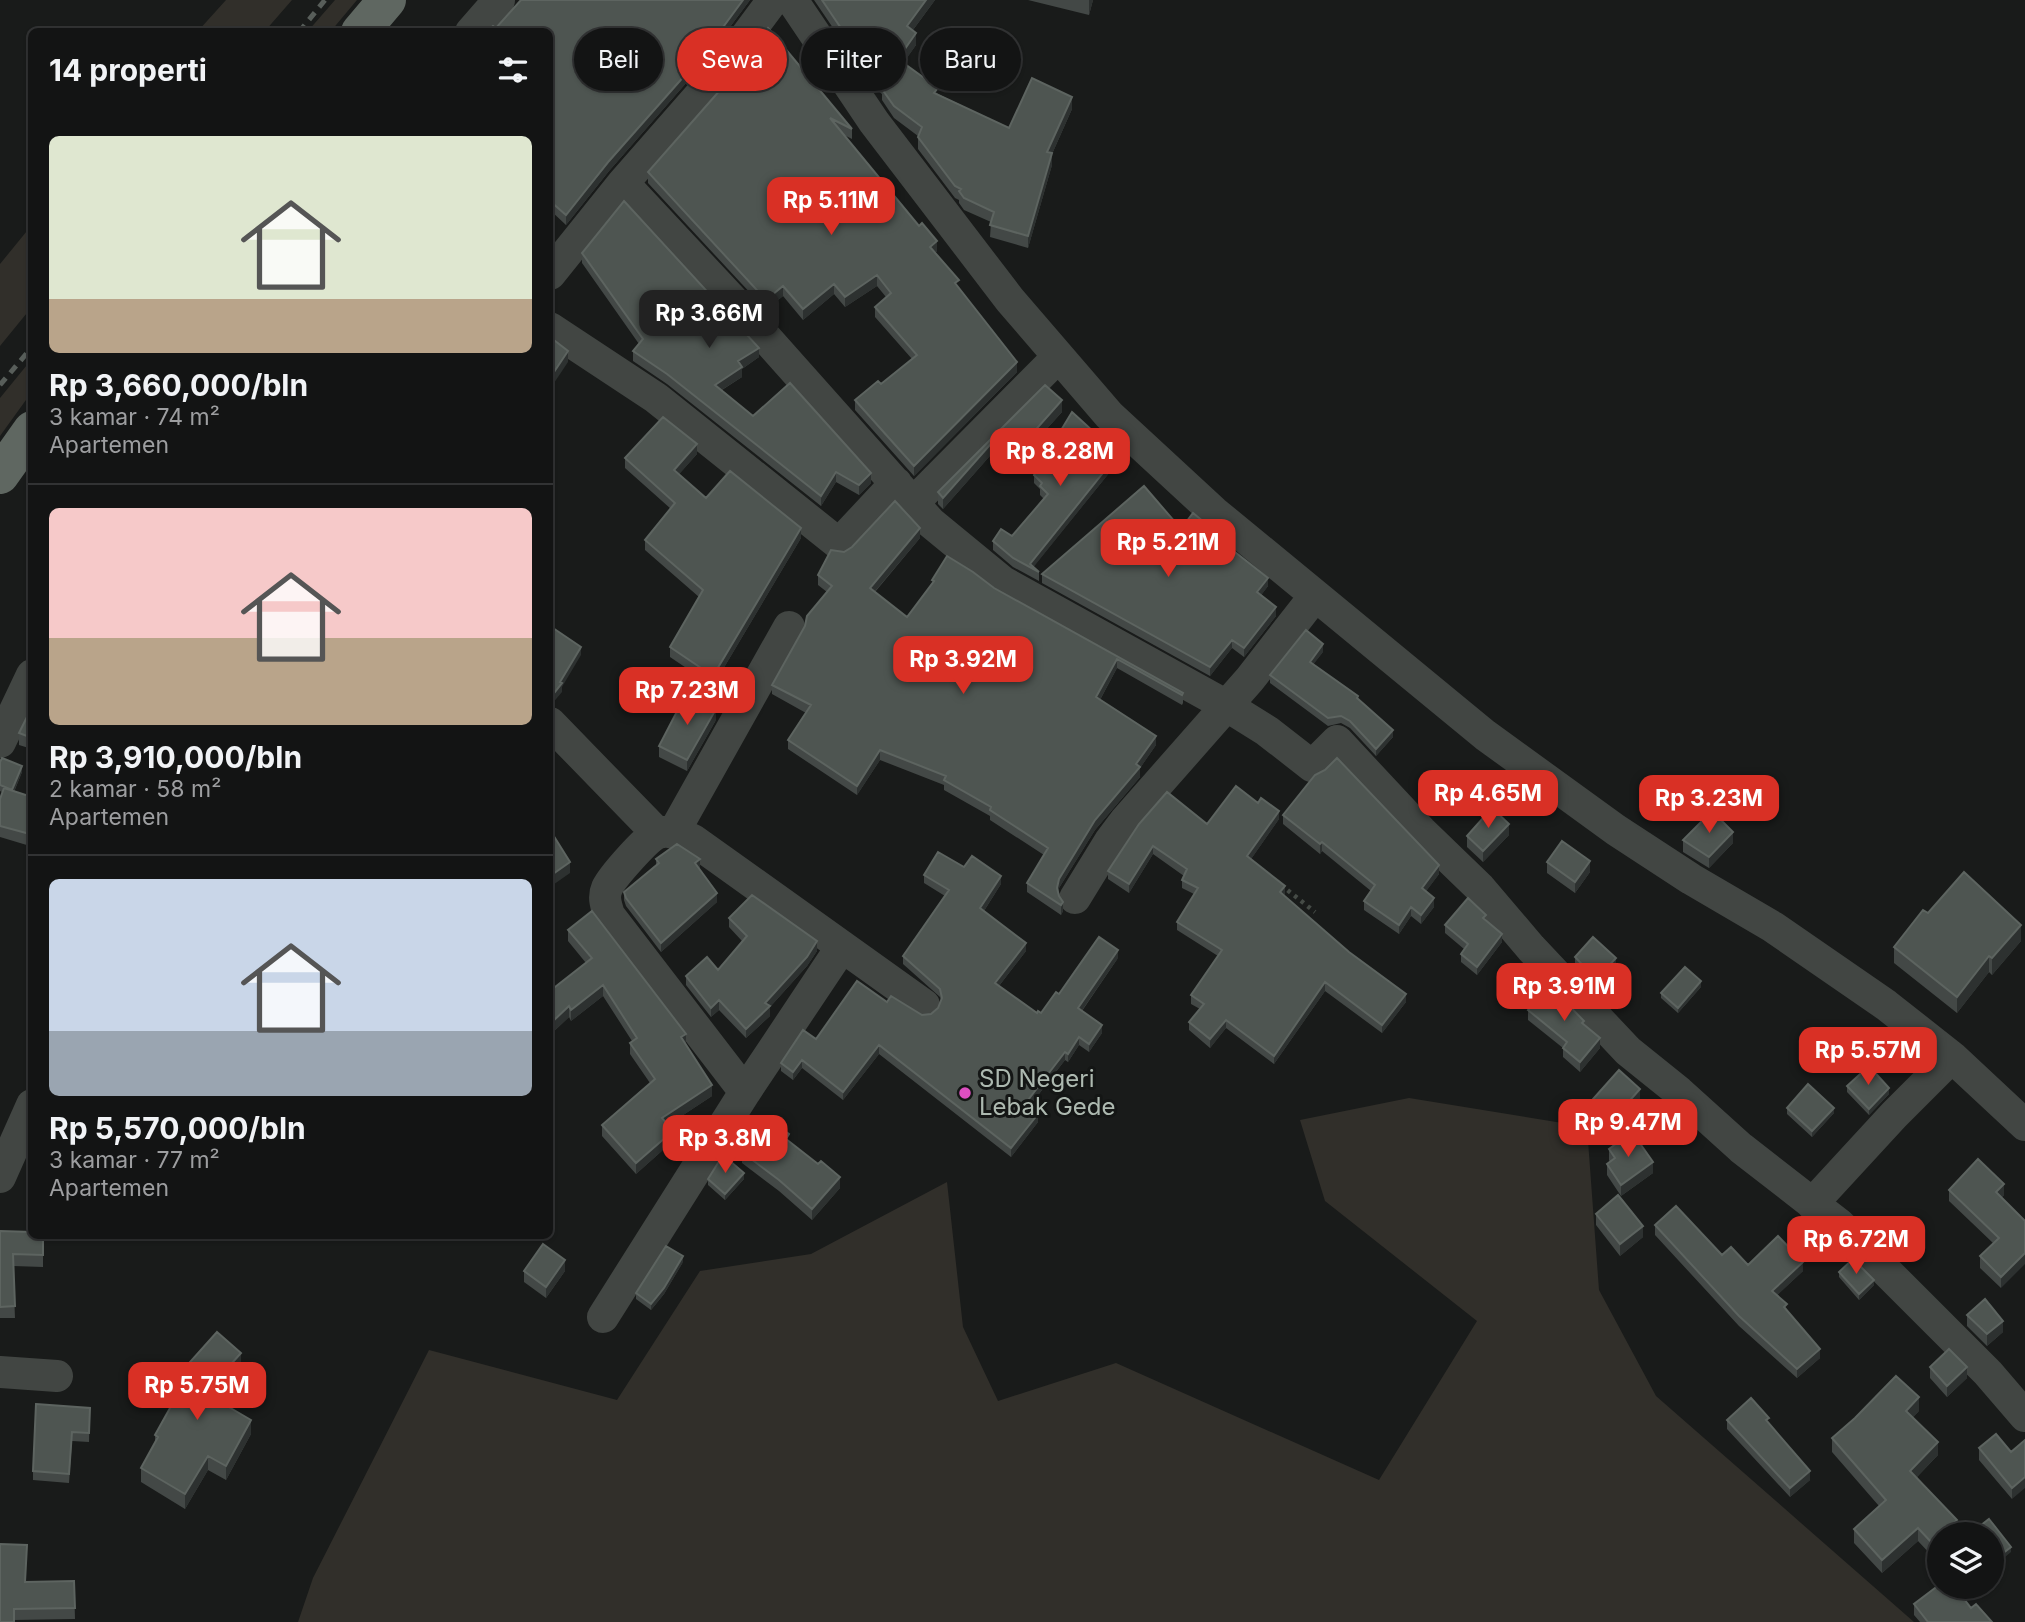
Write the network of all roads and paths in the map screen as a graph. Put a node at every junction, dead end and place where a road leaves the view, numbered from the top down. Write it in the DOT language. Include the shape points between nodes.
graph roads {
  1 [pos="387,0"];
  2 [pos="499,0"];
  3 [pos="773,0"];
  4 [pos="792,0"];
  5 [pos="363,28"];
  6 [pos="474,28"];
  7 [pos="623,183"];
  8 [pos="553,270"];
  9 [pos="553,330"];
  10 [pos="1058,357"];
  11 [pos="28,436"];
  12 [pos="0,475"];
  13 [pos="905,493"];
  14 [pos="1314,597"];
  15 [pos="789,627"];
  16 [pos="28,683"];
  17 [pos="1227,706"];
  18 [pos="553,726"];
  19 [pos="0,742"];
  20 [pos="666,833"];
  21 [pos="1075,898"];
  22 [pos="841,948"];
  23 [pos="924,1005"];
  24 [pos="1952,1057"];
  25 [pos="745,1092"];
  26 [pos="28,1114"];
  27 [pos="2025,1125"];
  28 [pos="0,1177"];
  29 [pos="1812,1204"];
  30 [pos="604,1317"];
  31 [pos="0,1372"];
  32 [pos="57,1376"];
  33 [pos="2025,1416"];
  1 -- 5 [label="highway"];
  2 -- 6 [label="street"];
  3 -- 7 [label="street" via="715,78"];
  4 -- 10 [label="street" via="874,122"];
  7 -- 8 [label="street"];
  7 -- 13 [label="street"];
  9 -- 13 [label="street" via="656,398 839,544"];
  10 -- 13 [label="street"];
  10 -- 14 [label="street" via="1109,415"];
  11 -- 12 [label="highway"];
  13 -- 17 [label="street" via="930,522 1003,582"];
  14 -- 17 [label="street"];
  14 -- 24 [label="street" via="1496,743 1616,830 1773,927"];
  15 -- 20 [label="street"];
  16 -- 19 [label="street"];
  17 -- 21 [label="street" via="1125,821"];
  17 -- 29 [label="street" via="1312,766 1337,741 1480,888 1628,1051"];
  18 -- 20 [label="street"];
  20 -- 22 [label="street" via="693,840"];
  20 -- 25 [label="street" via="641,846 607,887 604,900 609,915"];
  22 -- 23 [label="street"];
  22 -- 25 [label="street"];
  24 -- 27 [label="street"];
  24 -- 29 [label="street"];
  25 -- 30 [label="street"];
  26 -- 28 [label="street"];
  29 -- 33 [label="street" via="1898,1282"];
  31 -- 32 [label="street"];
}
